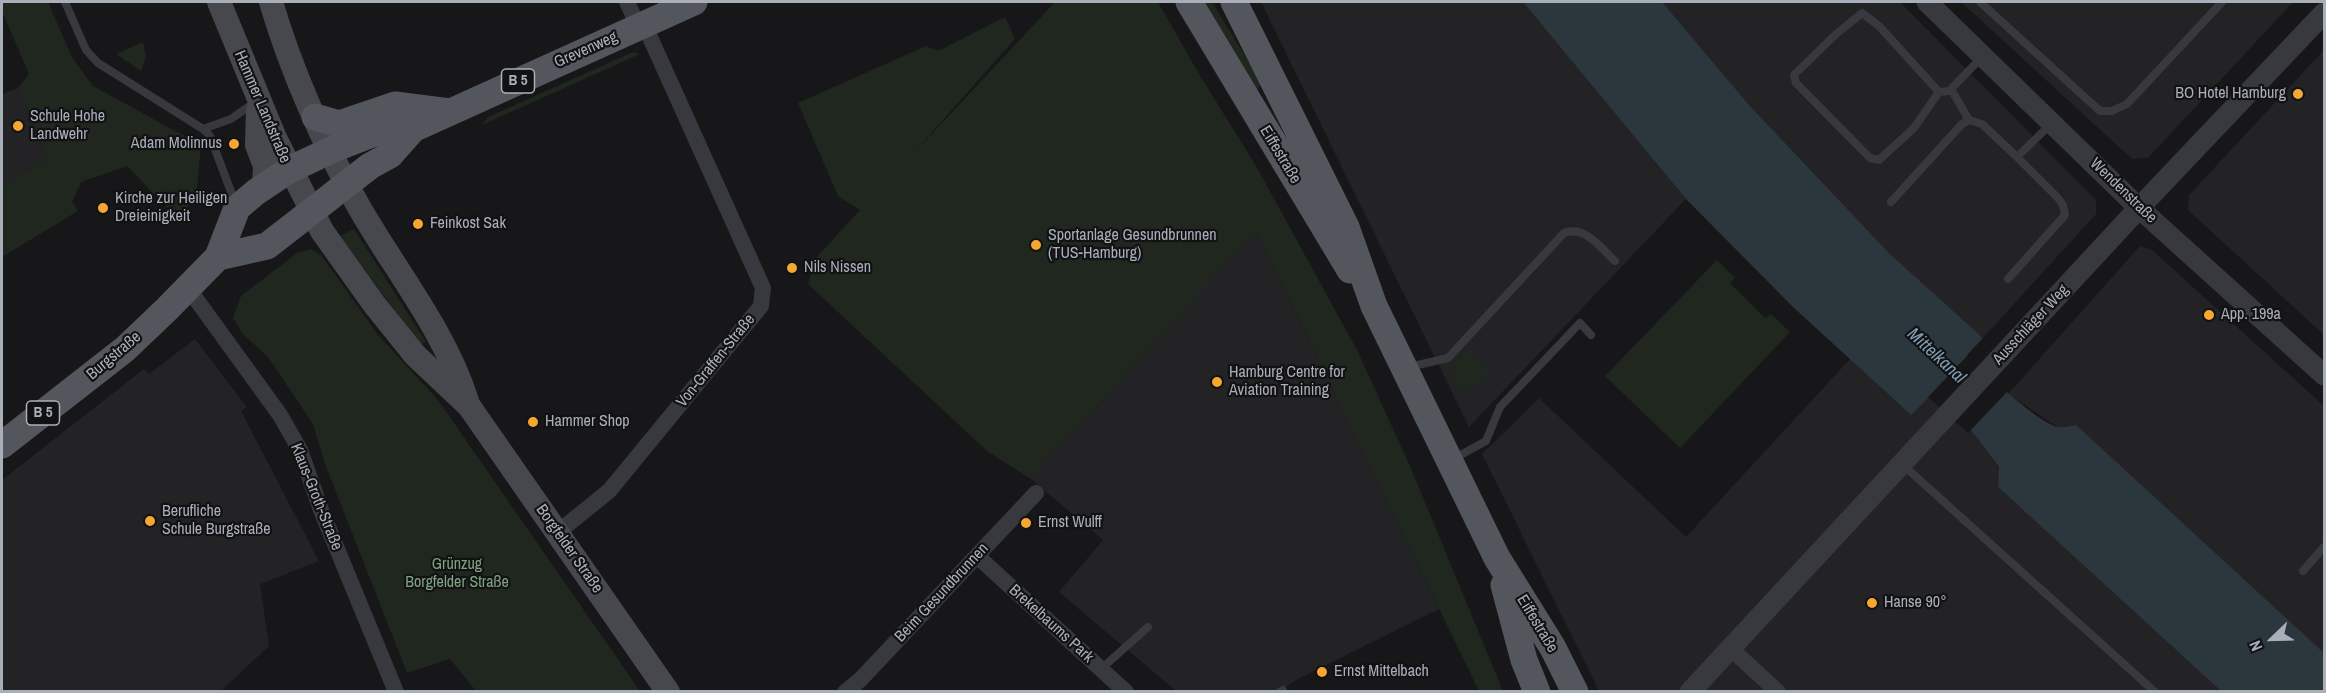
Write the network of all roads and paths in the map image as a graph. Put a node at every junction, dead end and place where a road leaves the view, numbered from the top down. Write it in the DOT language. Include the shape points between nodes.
graph roads {
  1 [pos="65,2"];
  2 [pos="219,2"];
  3 [pos="627,2"];
  4 [pos="694,2"];
  5 [pos="1189,2"];
  6 [pos="1234,2"];
  7 [pos="1980,2"];
  8 [pos="2222,2"];
  9 [pos="271,4"];
  10 [pos="1935,6"];
  11 [pos="2325,13"];
  12 [pos="641,25"];
  13 [pos="1983,56"];
  14 [pos="1951,89"];
  15 [pos="1939,92"];
  16 [pos="258,100"];
  17 [pos="451,112"];
  18 [pos="1969,120"];
  19 [pos="2052,123"];
  20 [pos="203,129"];
  21 [pos="413,129"];
  22 [pos="2017,157"];
  23 [pos="319,158"];
  24 [pos="264,186"];
  25 [pos="1891,202"];
  26 [pos="2139,207"];
  27 [pos="237,208"];
  28 [pos="310,211"];
  29 [pos="285,231"];
  30 [pos="218,257"];
  31 [pos="1615,261"];
  32 [pos="2008,279"];
  33 [pos="188,288"];
  34 [pos="1374,306"];
  35 [pos="1591,335"];
  36 [pos="1405,368"];
  37 [pos="2325,375"];
  38 [pos="469,406"];
  39 [pos="2,445"];
  40 [pos="1450,460"];
  41 [pos="1901,464"];
  42 [pos="1036,493"];
  43 [pos="557,532"];
  44 [pos="2325,547"];
  45 [pos="976,556"];
  46 [pos="1497,558"];
  47 [pos="2303,571"];
  48 [pos="1148,627"];
  49 [pos="1730,648"];
  50 [pos="1101,669"];
  51 [pos="391,689"];
  52 [pos="668,692"];
  53 [pos="845,692"];
  54 [pos="1126,692"];
  55 [pos="1537,692"];
  56 [pos="1575,692"];
  57 [pos="1690,692"];
  58 [pos="1778,692"];
  59 [pos="2155,692"];
  1 -- 20 [label="lane" via="86,50 98,63"];
  2 -- 16 [label="main road, Hammer Landstraße"];
  3 -- 12 [label="street, Von-Graffen-Straße"];
  4 -- 12 [label="main road, Grevenweg / B 5"];
  5 -- 34 [label="main road, Eiffestraße" via="1341,259"];
  6 -- 34 [label="main road, Eiffestraße" via="1346,227"];
  7 -- 8 [label="lane" via="2100,111 2112,111 2127,104"];
  9 -- 23 [label="main road"];
  10 -- 13 [label="street, Wendenstraße"];
  11 -- 26 [label="street, Ausschläger Weg"];
  12 -- 17 [label="main road, Grevenweg / B 5"];
  12 -- 43 [label="street, Von-Graffen-Straße" via="763,288 761,306 609,491"];
  13 -- 14 [label="lane"];
  13 -- 19 [label="street, Wendenstraße"];
  14 -- 15 [label="lane"];
  14 -- 18 [label="lane"];
  15 -- 15 [label="lane" via="1862,13 1794,75 1796,83 1870,158 1880,160 1914,128"];
  16 -- 20 [label="lane" via="231,119"];
  16 -- 23 [label="main road, Hammer Landstraße" via="275,138"];
  16 -- 24 [label="main road" via="257,145 265,166"];
  17 -- 21 [label="main road, Grevenweg / B 5"];
  17 -- 23 [label="main road" via="395,105 339,124"];
  18 -- 22 [label="lane" via="1982,124"];
  18 -- 25 [label="lane"];
  19 -- 22 [label="lane"];
  19 -- 26 [label="street, Wendenstraße"];
  20 -- 27 [label="lane" via="214,144"];
  21 -- 23 [label="main road, Grevenweg / B 5" via="380,131"];
  21 -- 23 [label="main road, Grevenweg / B 5" via="390,155 370,166"];
  22 -- 32 [label="lane" via="2058,198 2065,215"];
  23 -- 24 [label="main road, Burgstraße / B 5"];
  23 -- 28 [label="main road, B 5"];
  23 -- 28 [label="main road"];
  23 -- 29 [label="main road"];
  23 -- 38 [label="main road, Borgfelder Straße" via="446,350"];
  24 -- 27 [label="main road, Burgstraße / B 5"];
  26 -- 37 [label="street, Wendenstraße"];
  26 -- 41 [label="street, Ausschläger Weg"];
  27 -- 30 [label="main road, Burgstraße / B 5"];
  28 -- 29 [label="main road, B 5"];
  28 -- 38 [label="main road, Borgfelder Straße" via="394,330"];
  29 -- 30 [label="main road, B 5" via="267,246"];
  30 -- 33 [label="main road, Burgstraße / B 5"];
  31 -- 36 [label="lane" via="1582,233 1564,233 1448,358"];
  33 -- 39 [label="main road, Burgstraße / B 5" via="125,349"];
  33 -- 51 [label="street, Klaus-Groth-Straße" via="280,415 300,450"];
  34 -- 36 [label="main road, Eiffestraße"];
  35 -- 40 [label="lane" via="1580,323 1500,407 1486,441"];
  36 -- 40 [label="main road, Eiffestraße"];
  38 -- 43 [label="main road, Borgfelder Straße"];
  40 -- 46 [label="main road, Eiffestraße"];
  41 -- 49 [label="street, Ausschläger Weg"];
  41 -- 59 [label="lane"];
  42 -- 45 [label="street, Beim Gesundbrunnen"];
  43 -- 52 [label="main road, Borgfelder Straße"];
  44 -- 47 [label="lane"];
  45 -- 50 [label="street, Brekelbaums Park"];
  45 -- 53 [label="street, Beim Gesundbrunnen"];
  46 -- 55 [label="main road, Eiffestraße" via="1524,660"];
  46 -- 56 [label="main road, Eiffestraße" via="1553,648"];
  48 -- 50 [label="lane"];
  49 -- 57 [label="street, Ausschläger Weg"];
  49 -- 58 [label="street"];
  50 -- 54 [label="street, Brekelbaums Park"];
}
